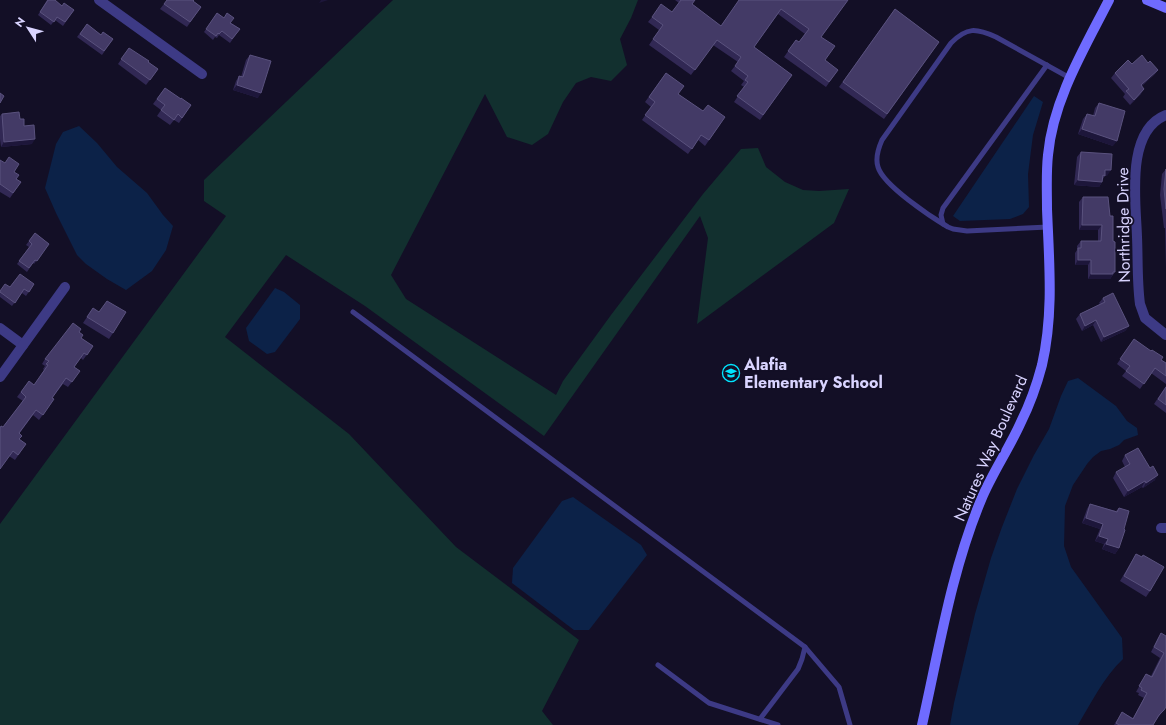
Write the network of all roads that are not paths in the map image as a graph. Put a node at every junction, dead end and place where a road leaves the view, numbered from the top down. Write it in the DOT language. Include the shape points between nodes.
graph roads {
  1 [pos="99,0"];
  2 [pos="1109,0"];
  3 [pos="1147,0"];
  4 [pos="1166,8"];
  5 [pos="1047,65"];
  6 [pos="202,74"];
  7 [pos="1070,78"];
  8 [pos="1166,115"];
  9 [pos="942,224"];
  10 [pos="1048,227"];
  11 [pos="65,287"];
  12 [pos="353,312"];
  13 [pos="0,328"];
  14 [pos="1166,335"];
  15 [pos="23,345"];
  16 [pos="0,377"];
  17 [pos="805,647"];
  18 [pos="658,666"];
  19 [pos="760,719"];
  20 [pos="778,725"];
  21 [pos="850,725"];
  22 [pos="922,725"];
  1 -- 6 [label="street"];
  2 -- 7 [label="street, Natures Way Boulevard"];
  3 -- 4 [label="street"];
  5 -- 7 [label="lane"];
  5 -- 9 [label="lane" via="943,208"];
  5 -- 9 [label="lane" via="983,32 976,30 964,33 951,43 882,140 877,158 885,180"];
  7 -- 10 [label="street, Natures Way Boulevard" via="1056,114 1049,143 1046,174"];
  8 -- 14 [label="street, Northridge Drive" via="1154,122 1145,134 1138,153 1135,182 1140,304 1145,318"];
  9 -- 10 [label="lane" via="967,231"];
  10 -- 22 [label="street, Natures Way Boulevard" via="1050,310 1042,364 1021,422 990,481 966,538"];
  11 -- 15 [label="street"];
  12 -- 17 [label="lane"];
  13 -- 15 [label="street"];
  15 -- 16 [label="street"];
  17 -- 19 [label="lane" via="798,669"];
  17 -- 21 [label="lane" via="839,687"];
  18 -- 19 [label="lane" via="709,703"];
  19 -- 20 [label="lane"];
}
